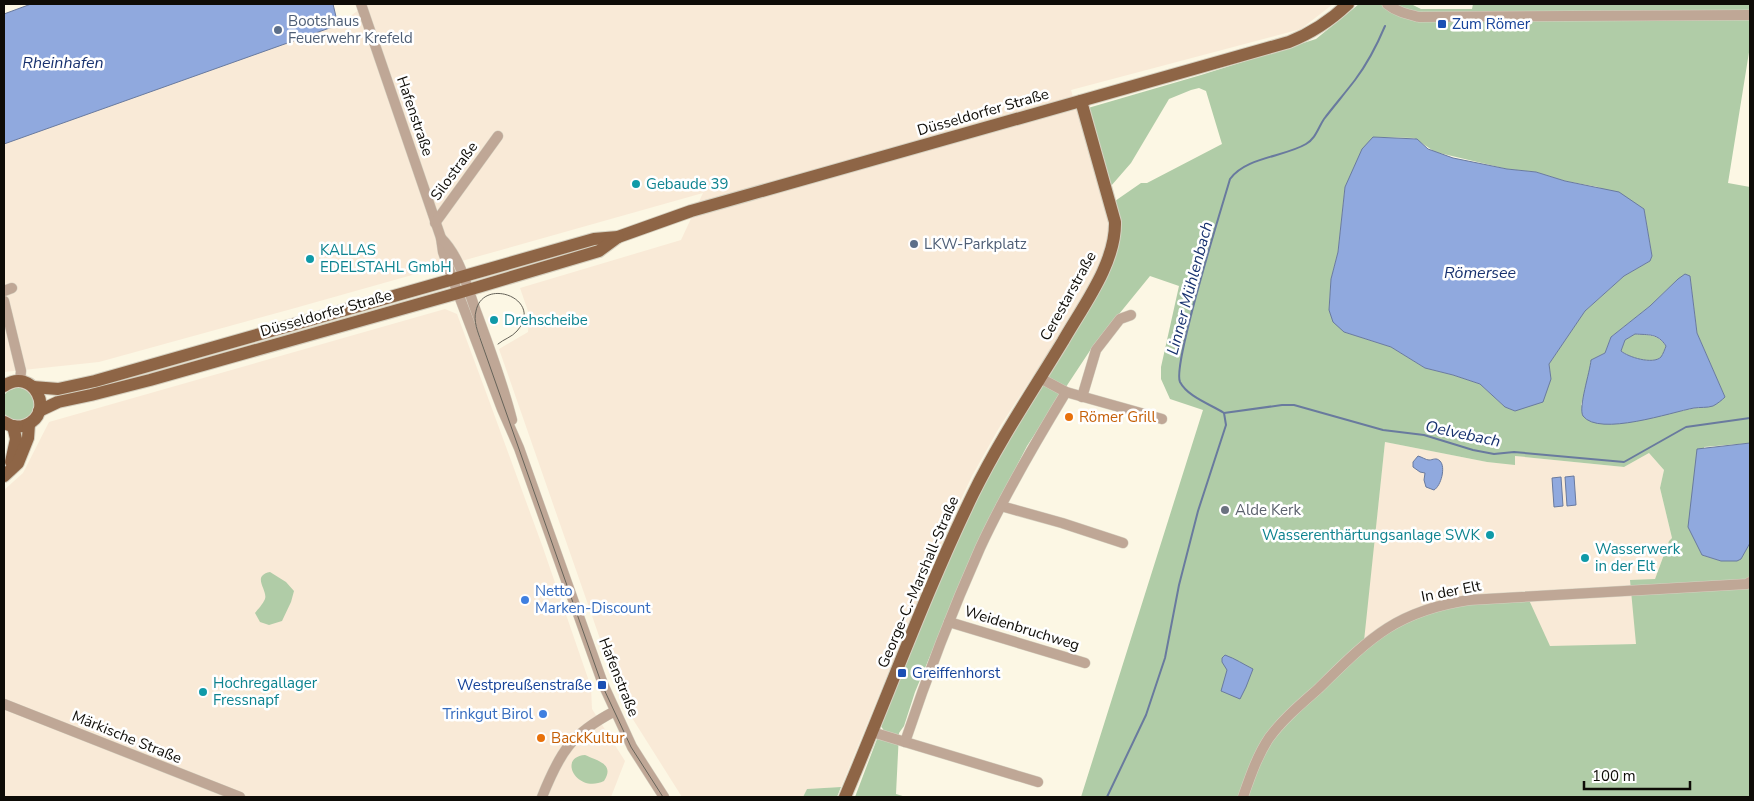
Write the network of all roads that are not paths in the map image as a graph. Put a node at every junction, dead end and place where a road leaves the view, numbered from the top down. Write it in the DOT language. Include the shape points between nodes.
graph roads {
  1 [pos="360,4"];
  2 [pos="1348,4"];
  3 [pos="1387,4"];
  4 [pos="1750,15"];
  5 [pos="1081,101"];
  6 [pos="498,136"];
  7 [pos="435,223"];
  8 [pos="618,237"];
  9 [pos="458,278"];
  10 [pos="463,291"];
  11 [pos="4,301"];
  12 [pos="1131,315"];
  13 [pos="20,381"];
  14 [pos="1037,382"];
  15 [pos="4,386"];
  16 [pos="33,387"];
  17 [pos="1066,392"];
  18 [pos="1082,397"];
  19 [pos="39,411"];
  20 [pos="1162,419"];
  21 [pos="8,424"];
  22 [pos="29,424"];
  23 [pos="6,474"];
  24 [pos="1001,506"];
  25 [pos="1123,543"];
  26 [pos="1750,582"];
  27 [pos="949,622"];
  28 [pos="1085,663"];
  29 [pos="4,704"];
  30 [pos="615,711"];
  31 [pos="872,732"];
  32 [pos="904,742"];
  33 [pos="1038,782"];
  34 [pos="240,797"];
  35 [pos="542,797"];
  36 [pos="664,797"];
  37 [pos="845,797"];
  38 [pos="1243,797"];
  1 -- 7 [label="street, Hafenstraße"];
  2 -- 5 [label="main road, Düsseldorfer Straße" via="1319,28 1288,42"];
  3 -- 4 [label="street" via="1404,14 1419,17"];
  5 -- 8 [label="main road, Düsseldorfer Straße" via="691,211"];
  5 -- 14 [label="main road, Cerestarstraße" via="1115,222 1115,234 1100,275"];
  6 -- 7 [label="street, Silostraße"];
  7 -- 9 [label="street, Hafenstraße" via="441,238 451,247"];
  8 -- 9 [label="main road, Düsseldorfer Straße" via="594,239"];
  8 -- 10 [label="main road, Düsseldorfer Straße" via="599,251"];
  9 -- 10 [label="street, Hafenstraße"];
  9 -- 16 [label="main road, Düsseldorfer Straße" via="95,380 58,389"];
  10 -- 19 [label="main road, Düsseldorfer Straße" via="121,388 58,402"];
  10 -- 30 [label="street, Hafenstraße" via="502,409"];
  11 -- 13 [label="street" via="21,371"];
  12 -- 18 [label="street" via="1120,319 1096,350"];
  13 -- 15 [label="main road"];
  13 -- 16 [label="main road"];
  14 -- 17 [label="street"];
  14 -- 31 [label="main road, George-C.-Marshall-Straße" via="992,459 956,530"];
  16 -- 19 [label="main road" via="40,398"];
  17 -- 18 [label="street"];
  17 -- 24 [label="street, Weidenbruchweg"];
  18 -- 20 [label="street"];
  19 -- 22 [label="main road"];
  21 -- 22 [label="main road"];
  21 -- 23 [label="main road" via="16,439"];
  22 -- 23 [label="main road" via="28,438 18,462"];
  24 -- 25 [label="street"];
  24 -- 27 [label="street, Weidenbruchweg"];
  26 -- 38 [label="street, In der Elt" via="1469,600 1411,615 1379,632 1363,645 1285,720 1260,754"];
  27 -- 28 [label="street, Weidenbruchweg"];
  27 -- 32 [label="street, Weidenbruchweg"];
  29 -- 34 [label="street, Märkische Straße"];
  30 -- 35 [label="street" via="580,732 570,743 554,767"];
  30 -- 36 [label="street, Hafenstraße" via="632,747"];
  31 -- 32 [label="street"];
  31 -- 37 [label="main road, George-C.-Marshall-Straße"];
  32 -- 33 [label="street"];
}
